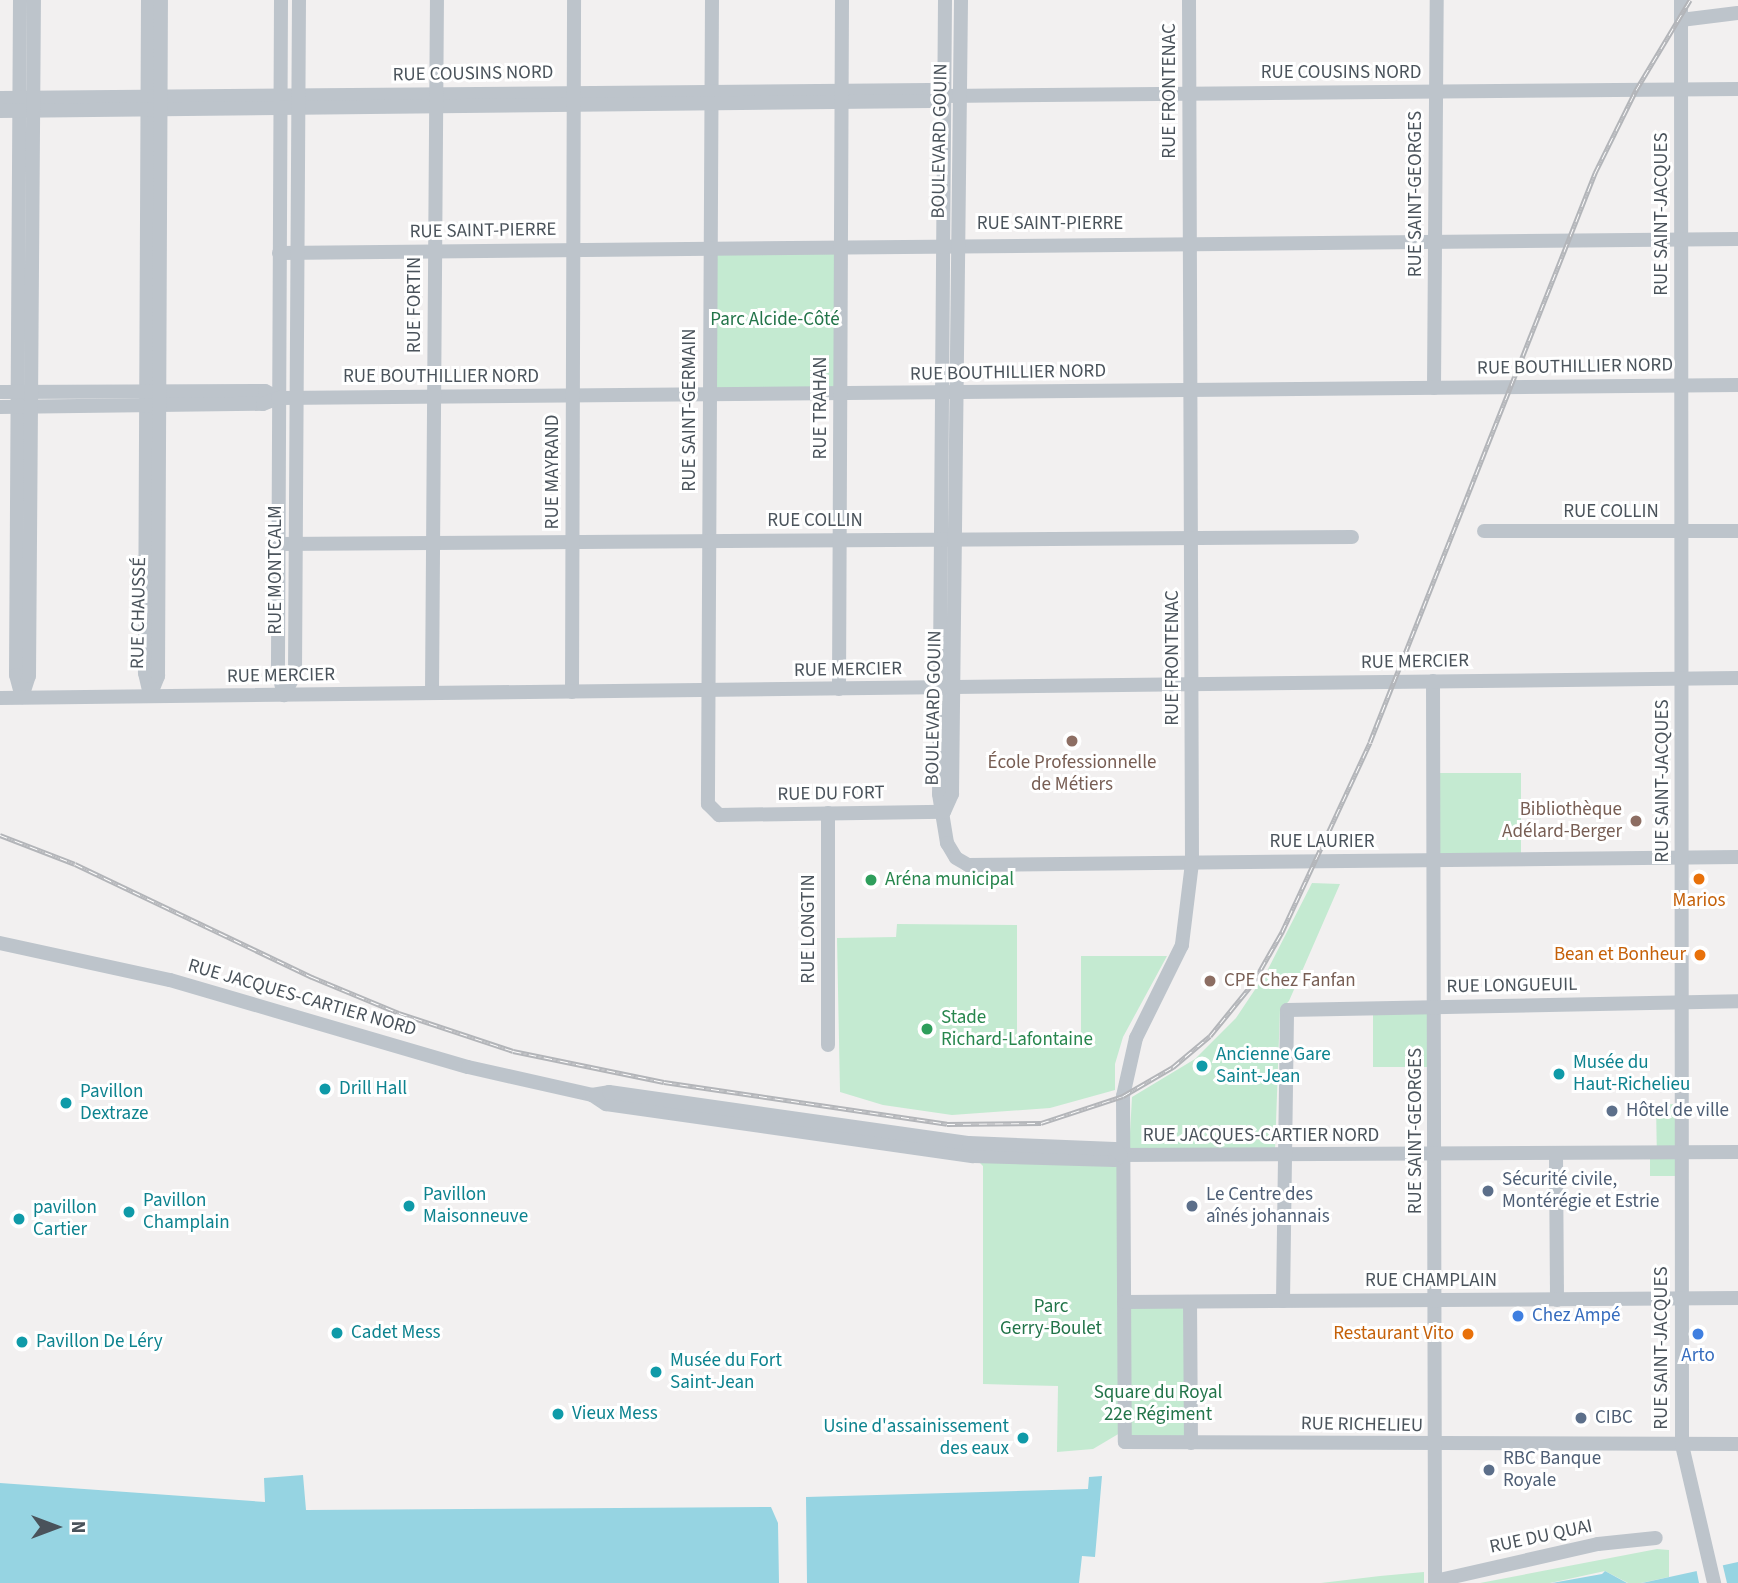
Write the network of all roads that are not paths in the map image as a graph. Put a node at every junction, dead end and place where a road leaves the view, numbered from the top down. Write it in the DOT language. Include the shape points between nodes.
graph roads {
  1 [pos="20,0"];
  2 [pos="34,0"];
  3 [pos="148,0"];
  4 [pos="161,0"];
  5 [pos="281,0"];
  6 [pos="299,0"];
  7 [pos="436,0"];
  8 [pos="574,0"];
  9 [pos="712,0"];
  10 [pos="842,0"];
  11 [pos="945,0"];
  12 [pos="961,0"];
  13 [pos="1189,0"];
  14 [pos="1437,0"];
  15 [pos="1681,0"];
  16 [pos="1738,13"];
  17 [pos="1681,20"];
  18 [pos="1738,89"];
  19 [pos="1681,90"];
  20 [pos="1436,92"];
  21 [pos="1189,94"];
  22 [pos="841,96"];
  23 [pos="952,96"];
  24 [pos="711,97"];
  25 [pos="0,98"];
  26 [pos="574,99"];
  27 [pos="436,100"];
  28 [pos="281,102"];
  29 [pos="299,102"];
  30 [pos="155,103"];
  31 [pos="26,104"];
  32 [pos="0,111"];
  33 [pos="1681,239"];
  34 [pos="1738,239"];
  35 [pos="1435,241"];
  36 [pos="1190,242"];
  37 [pos="950,243"];
  38 [pos="841,245"];
  39 [pos="710,247"];
  40 [pos="573,249"];
  41 [pos="435,250"];
  42 [pos="298,252"];
  43 [pos="279,253"];
  44 [pos="1681,385"];
  45 [pos="1738,385"];
  46 [pos="1434,388"];
  47 [pos="1191,390"];
  48 [pos="0,392"];
  49 [pos="840,393"];
  50 [pos="949,393"];
  51 [pos="709,394"];
  52 [pos="573,396"];
  53 [pos="434,397"];
  54 [pos="278,398"];
  55 [pos="296,398"];
  56 [pos="24,399"];
  57 [pos="153,399"];
  58 [pos="0,407"];
  59 [pos="1483,531"];
  60 [pos="1682,531"];
  61 [pos="1738,531"];
  62 [pos="1352,537"];
  63 [pos="1192,538"];
  64 [pos="948,539"];
  65 [pos="839,540"];
  66 [pos="708,541"];
  67 [pos="572,542"];
  68 [pos="433,543"];
  69 [pos="278,544"];
  70 [pos="296,544"];
  71 [pos="1682,678"];
  72 [pos="1738,678"];
  73 [pos="1433,681"];
  74 [pos="1192,685"];
  75 [pos="946,688"];
  76 [pos="839,689"];
  77 [pos="707,691"];
  78 [pos="572,692"];
  79 [pos="432,693"];
  80 [pos="284,695"];
  81 [pos="150,696"];
  82 [pos="22,697"];
  83 [pos="0,698"];
  84 [pos="944,812"];
  85 [pos="828,813"];
  86 [pos="719,815"];
  87 [pos="1738,857"];
  88 [pos="1682,858"];
  89 [pos="1434,862"];
  90 [pos="1192,863"];
  91 [pos="0,943"];
  92 [pos="1738,1001"];
  93 [pos="1681,1002"];
  94 [pos="1435,1007"];
  95 [pos="828,1045"];
  96 [pos="1738,1152"];
  97 [pos="1683,1153"];
  98 [pos="1556,1154"];
  99 [pos="1121,1155"];
  100 [pos="1436,1155"];
  101 [pos="1283,1156"];
  102 [pos="1738,1298"];
  103 [pos="1681,1299"];
  104 [pos="1436,1300"];
  105 [pos="1557,1300"];
  106 [pos="1283,1301"];
  107 [pos="1124,1302"];
  108 [pos="1191,1302"];
  109 [pos="1191,1443"];
  110 [pos="1738,1444"];
  111 [pos="1437,1445"];
  112 [pos="1682,1445"];
  113 [pos="1656,1538"];
  114 [pos="1435,1581"];
  115 [pos="1714,1583"];
  1 -- 31 [label="street"];
  2 -- 31 [label="street"];
  3 -- 30 [label="street, RUE CHAUSSÉ"];
  4 -- 30 [label="street, RUE CHAUSSÉ"];
  5 -- 28 [label="street, RUE MONTCALM"];
  6 -- 29 [label="street, RUE MONTCALM"];
  7 -- 27 [label="street, RUE FORTIN"];
  8 -- 26 [label="street, RUE MAYRAND"];
  9 -- 24 [label="street, RUE SAINT-GERMAIN"];
  10 -- 22 [label="street, RUE TRAHAN"];
  11 -- 23 [label="street, BOULEVARD GOUIN"];
  12 -- 23 [label="street, BOULEVARD GOUIN"];
  13 -- 21 [label="street, RUE FRONTENAC"];
  14 -- 20 [label="street, RUE SAINT-GEORGES"];
  15 -- 17 [label="street, RUE SAINT-JACQUES"];
  16 -- 17 [label="street"];
  17 -- 19 [label="street, RUE SAINT-JACQUES"];
  18 -- 19 [label="street, RUE COUSINS NORD"];
  19 -- 20 [label="street, RUE COUSINS NORD"];
  19 -- 33 [label="street, RUE SAINT-JACQUES"];
  20 -- 21 [label="street, RUE COUSINS NORD"];
  20 -- 35 [label="street, RUE SAINT-GEORGES"];
  21 -- 23 [label="street, RUE COUSINS NORD"];
  21 -- 36 [label="street, RUE FRONTENAC"];
  22 -- 23 [label="street, RUE COUSINS NORD" via="929,90"];
  22 -- 24 [label="street, RUE COUSINS NORD"];
  22 -- 38 [label="street, RUE TRAHAN"];
  23 -- 37 [label="street, BOULEVARD GOUIN"];
  24 -- 26 [label="street, RUE COUSINS NORD"];
  24 -- 39 [label="street, RUE SAINT-GERMAIN"];
  25 -- 31 [label="street, RUE COUSINS NORD"];
  26 -- 27 [label="street, RUE COUSINS NORD"];
  26 -- 40 [label="street, RUE MAYRAND"];
  27 -- 29 [label="street, RUE COUSINS NORD"];
  27 -- 41 [label="street, RUE FORTIN"];
  28 -- 29 [label="street, RUE COUSINS NORD"];
  28 -- 30 [label="street, RUE COUSINS NORD"];
  28 -- 43 [label="street, RUE MONTCALM"];
  29 -- 42 [label="street, RUE MONTCALM"];
  30 -- 31 [label="street, RUE COUSINS NORD"];
  30 -- 57 [label="street, RUE CHAUSSÉ"];
  31 -- 32 [label="street, RUE COUSINS NORD"];
  31 -- 56 [label="street"];
  33 -- 34 [label="street, RUE SAINT-PIERRE"];
  33 -- 35 [label="street, RUE SAINT-PIERRE"];
  33 -- 44 [label="street, RUE SAINT-JACQUES"];
  35 -- 36 [label="street, RUE SAINT-PIERRE"];
  35 -- 46 [label="street, RUE SAINT-GEORGES"];
  36 -- 37 [label="street, RUE SAINT-PIERRE"];
  36 -- 47 [label="street, RUE FRONTENAC"];
  37 -- 38 [label="street, RUE SAINT-PIERRE"];
  37 -- 50 [label="street, BOULEVARD GOUIN"];
  38 -- 39 [label="street, RUE SAINT-PIERRE"];
  38 -- 49 [label="street, RUE TRAHAN"];
  39 -- 40 [label="street, RUE SAINT-PIERRE"];
  39 -- 51 [label="street, RUE SAINT-GERMAIN"];
  40 -- 41 [label="street, RUE SAINT-PIERRE"];
  40 -- 52 [label="street, RUE MAYRAND"];
  41 -- 42 [label="street, RUE SAINT-PIERRE"];
  41 -- 53 [label="street, RUE FORTIN"];
  42 -- 43 [label="street, RUE SAINT-PIERRE"];
  42 -- 55 [label="street, RUE MONTCALM"];
  43 -- 54 [label="street, RUE MONTCALM"];
  44 -- 45 [label="street, RUE BOUTHILLIER NORD"];
  44 -- 46 [label="street, RUE BOUTHILLIER NORD"];
  44 -- 60 [label="street, RUE SAINT-JACQUES"];
  46 -- 47 [label="street, RUE BOUTHILLIER NORD"];
  47 -- 50 [label="street, RUE BOUTHILLIER NORD"];
  47 -- 63 [label="street, RUE FRONTENAC"];
  48 -- 56 [label="street, RUE BOUTHILLIER NORD"];
  49 -- 50 [label="street, RUE BOUTHILLIER NORD"];
  49 -- 51 [label="street, RUE BOUTHILLIER NORD"];
  49 -- 65 [label="street, RUE TRAHAN"];
  50 -- 64 [label="street, BOULEVARD GOUIN"];
  51 -- 52 [label="street, RUE BOUTHILLIER NORD"];
  51 -- 66 [label="street, RUE SAINT-GERMAIN"];
  52 -- 53 [label="street, RUE BOUTHILLIER NORD"];
  52 -- 67 [label="street, RUE MAYRAND"];
  53 -- 55 [label="street, RUE BOUTHILLIER NORD"];
  53 -- 68 [label="street, RUE FORTIN"];
  54 -- 55 [label="street, RUE BOUTHILLIER NORD"];
  54 -- 57 [label="street, RUE BOUTHILLIER NORD" via="265,391"];
  54 -- 69 [label="street, RUE MONTCALM"];
  55 -- 70 [label="street, RUE MONTCALM"];
  56 -- 57 [label="street, RUE BOUTHILLIER NORD"];
  56 -- 58 [label="street, RUE BOUTHILLIER NORD"];
  56 -- 82 [label="street" via="24,549 16,675"];
  57 -- 81 [label="street, RUE CHAUSSÉ" via="145,673"];
  59 -- 60 [label="street, RUE COLLIN"];
  60 -- 61 [label="street, RUE COLLIN"];
  60 -- 71 [label="street, RUE SAINT-JACQUES"];
  62 -- 63 [label="street, RUE COLLIN"];
  63 -- 64 [label="street, RUE COLLIN"];
  63 -- 74 [label="street, RUE FRONTENAC"];
  64 -- 65 [label="street, RUE COLLIN"];
  64 -- 75 [label="street, BOULEVARD GOUIN"];
  65 -- 66 [label="street, RUE COLLIN"];
  65 -- 76 [label="street, RUE TRAHAN"];
  66 -- 67 [label="street, RUE COLLIN"];
  66 -- 77 [label="street, RUE SAINT-GERMAIN"];
  67 -- 68 [label="street, RUE COLLIN"];
  67 -- 78 [label="street, RUE MAYRAND"];
  68 -- 70 [label="street, RUE COLLIN"];
  68 -- 79 [label="street, RUE FORTIN"];
  69 -- 70 [label="street, RUE COLLIN"];
  69 -- 80 [label="street, RUE MONTCALM" via="278,671"];
  70 -- 80 [label="street, RUE MONTCALM" via="295,673"];
  71 -- 72 [label="street, RUE MERCIER"];
  71 -- 73 [label="street, RUE MERCIER"];
  71 -- 88 [label="street, RUE SAINT-JACQUES"];
  73 -- 74 [label="street, RUE MERCIER"];
  73 -- 89 [label="street, RUE SAINT-GEORGES"];
  74 -- 75 [label="street, RUE MERCIER"];
  74 -- 90 [label="street, RUE FRONTENAC"];
  75 -- 76 [label="street, RUE MERCIER"];
  75 -- 84 [label="street, BOULEVARD GOUIN" via="939,793"];
  76 -- 77 [label="street, RUE MERCIER"];
  77 -- 78 [label="street, RUE MERCIER"];
  77 -- 86 [label="street, RUE SAINT-GERMAIN" via="708,804"];
  78 -- 79 [label="street, RUE MERCIER"];
  79 -- 80 [label="street, RUE MERCIER"];
  80 -- 81 [label="street, RUE MERCIER"];
  81 -- 82 [label="street, RUE MERCIER"];
  82 -- 83 [label="street, RUE MERCIER"];
  84 -- 85 [label="street, RUE DU FORT"];
  84 -- 90 [label="street, RUE LAURIER" via="947,844 956,858 968,865"];
  85 -- 86 [label="street, RUE DU FORT"];
  85 -- 95 [label="street, RUE LONGTIN"];
  87 -- 88 [label="street, RUE LAURIER"];
  88 -- 89 [label="street, RUE LAURIER"];
  88 -- 93 [label="street, RUE SAINT-JACQUES"];
  89 -- 90 [label="street, RUE LAURIER"];
  89 -- 94 [label="street, RUE SAINT-GEORGES"];
  90 -- 99 [label="street, RUE FRONTENAC" via="1182,945 1130,1054"];
  91 -- 99 [label="street, RUE JACQUES-CARTIER NORD" via="170,980 468,1067 592,1095 609,1091 970,1143 1115,1149"];
  92 -- 93 [label="street, RUE LONGUEUIL"];
  93 -- 94 [label="street, RUE LONGUEUIL"];
  93 -- 97 [label="street, RUE SAINT-JACQUES"];
  94 -- 100 [label="street, RUE SAINT-GEORGES"];
  94 -- 101 [label="street, RUE LONGUEUIL" via="1287,1010"];
  96 -- 97 [label="street, RUE JACQUES-CARTIER NORD"];
  97 -- 98 [label="street, RUE JACQUES-CARTIER NORD"];
  97 -- 103 [label="street, RUE SAINT-JACQUES"];
  98 -- 100 [label="street, RUE JACQUES-CARTIER NORD"];
  98 -- 105 [label="street"];
  99 -- 101 [label="street, RUE JACQUES-CARTIER NORD"];
  99 -- 107 [label="street, RUE FRONTENAC"];
  100 -- 101 [label="street, RUE JACQUES-CARTIER NORD"];
  100 -- 104 [label="street, RUE SAINT-GEORGES"];
  101 -- 106 [label="street"];
  102 -- 103 [label="street, RUE CHAMPLAIN"];
  103 -- 105 [label="street, RUE CHAMPLAIN"];
  103 -- 112 [label="street, RUE SAINT-JACQUES"];
  104 -- 105 [label="street, RUE CHAMPLAIN"];
  104 -- 106 [label="street, RUE CHAMPLAIN"];
  104 -- 111 [label="street, RUE SAINT-GEORGES"];
  106 -- 108 [label="street, RUE CHAMPLAIN"];
  107 -- 108 [label="street, RUE CHAMPLAIN"];
  107 -- 109 [label="street, RUE RICHELIEU" via="1125,1442"];
  108 -- 109 [label="street"];
  109 -- 111 [label="street, RUE RICHELIEU"];
  110 -- 112 [label="street, RUE RICHELIEU"];
  111 -- 112 [label="street, RUE RICHELIEU"];
  111 -- 114 [label="street, RUE SAINT-GEORGES"];
  112 -- 115 [label="street, RUE SAINT-JACQUES"];
  113 -- 114 [label="street, RUE DU QUAI" via="1598,1544"];
}
